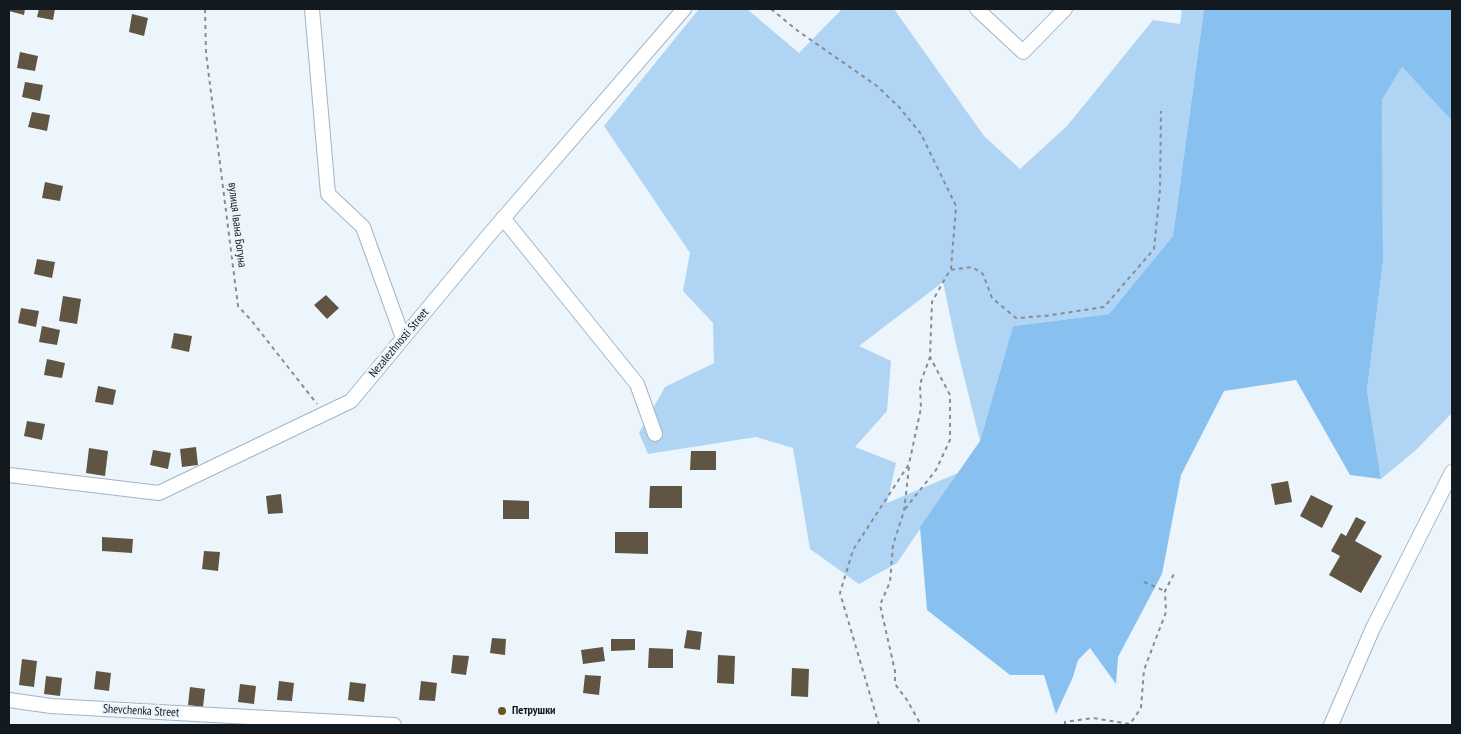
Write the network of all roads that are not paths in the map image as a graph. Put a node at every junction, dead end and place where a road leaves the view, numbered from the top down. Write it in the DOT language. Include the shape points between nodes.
graph roads {
  1 [pos="312,9"];
  2 [pos="684,9"];
  3 [pos="977,9"];
  4 [pos="1064,9"];
  5 [pos="503,218"];
  6 [pos="403,338"];
  7 [pos="655,434"];
  8 [pos="1452,472"];
  9 [pos="9,475"];
  10 [pos="9,700"];
  11 [pos="394,725"];
  12 [pos="1331,725"];
  1 -- 6 [label="street" via="328,194 363,227"];
  2 -- 5 [label="street, Nezalezhnosti Street"];
  3 -- 4 [label="street" via="1023,52"];
  5 -- 6 [label="street, Nezalezhnosti Street"];
  5 -- 7 [label="street" via="637,384"];
  6 -- 9 [label="street, Nezalezhnosti Street" via="351,402 159,494"];
  8 -- 12 [label="street" via="1373,628"];
  10 -- 11 [label="street, Shevchenka Street" via="51,706"];
}
